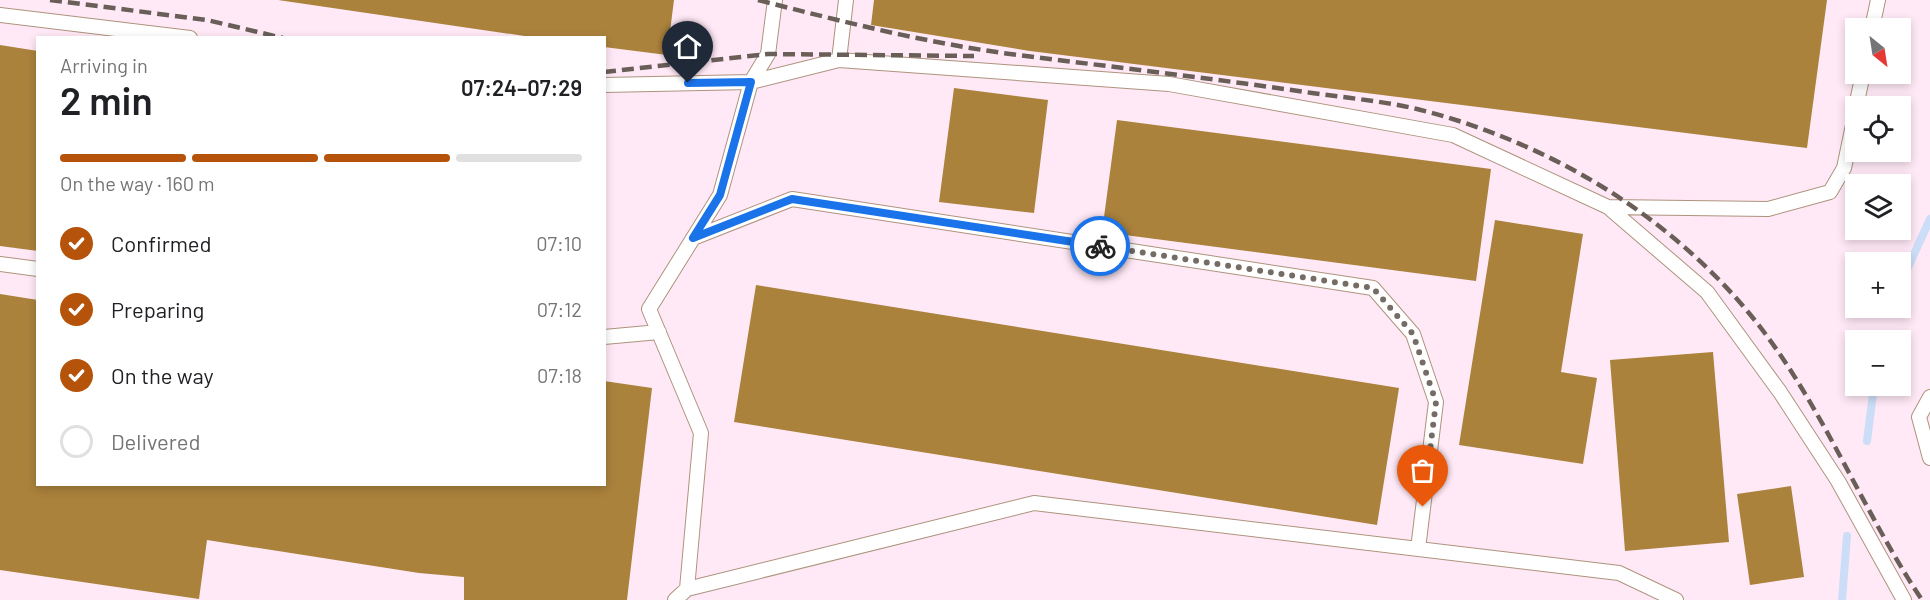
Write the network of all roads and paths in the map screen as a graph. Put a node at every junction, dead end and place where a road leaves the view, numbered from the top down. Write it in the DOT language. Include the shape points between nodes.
graph roads {
  1 [pos="775,0"];
  2 [pos="846,0"];
  3 [pos="1878,0"];
  4 [pos="0,15"];
  5 [pos="1874,18"];
  6 [pos="173,36"];
  7 [pos="839,60"];
  8 [pos="751,82"];
  9 [pos="606,86"];
  10 [pos="1845,162"];
  11 [pos="1608,207"];
  12 [pos="693,238"];
  13 [pos="0,264"];
  14 [pos="36,269"];
  15 [pos="659,332"];
  16 [pos="606,337"];
  17 [pos="1930,397"];
  18 [pos="1930,458"];
  19 [pos="1418,549"];
  20 [pos="687,589"];
  21 [pos="675,600"];
  22 [pos="1676,600"];
  23 [pos="1904,600"];
  1 -- 8 [label="lane" via="768,54"];
  2 -- 7 [label="lane"];
  3 -- 5 [label="lane"];
  4 -- 6 [label="lane"];
  7 -- 8 [label="lane"];
  7 -- 11 [label="lane" via="1169,84 1454,135"];
  8 -- 9 [label="lane"];
  8 -- 12 [label="lane" via="720,195"];
  10 -- 11 [label="lane" via="1830,192 1768,209"];
  11 -- 23 [label="lane" via="1707,292 1780,392 1838,481"];
  12 -- 15 [label="lane" via="649,309"];
  12 -- 19 [label="lane" via="792,199 1373,288 1413,334 1436,402"];
  13 -- 14 [label="lane"];
  15 -- 16 [label="lane"];
  15 -- 20 [label="lane" via="701,433"];
  17 -- 18 [label="lane" via="1918,417"];
  19 -- 20 [label="lane" via="1034,503"];
  19 -- 22 [label="lane" via="1619,573"];
  20 -- 21 [label="lane"];
}
